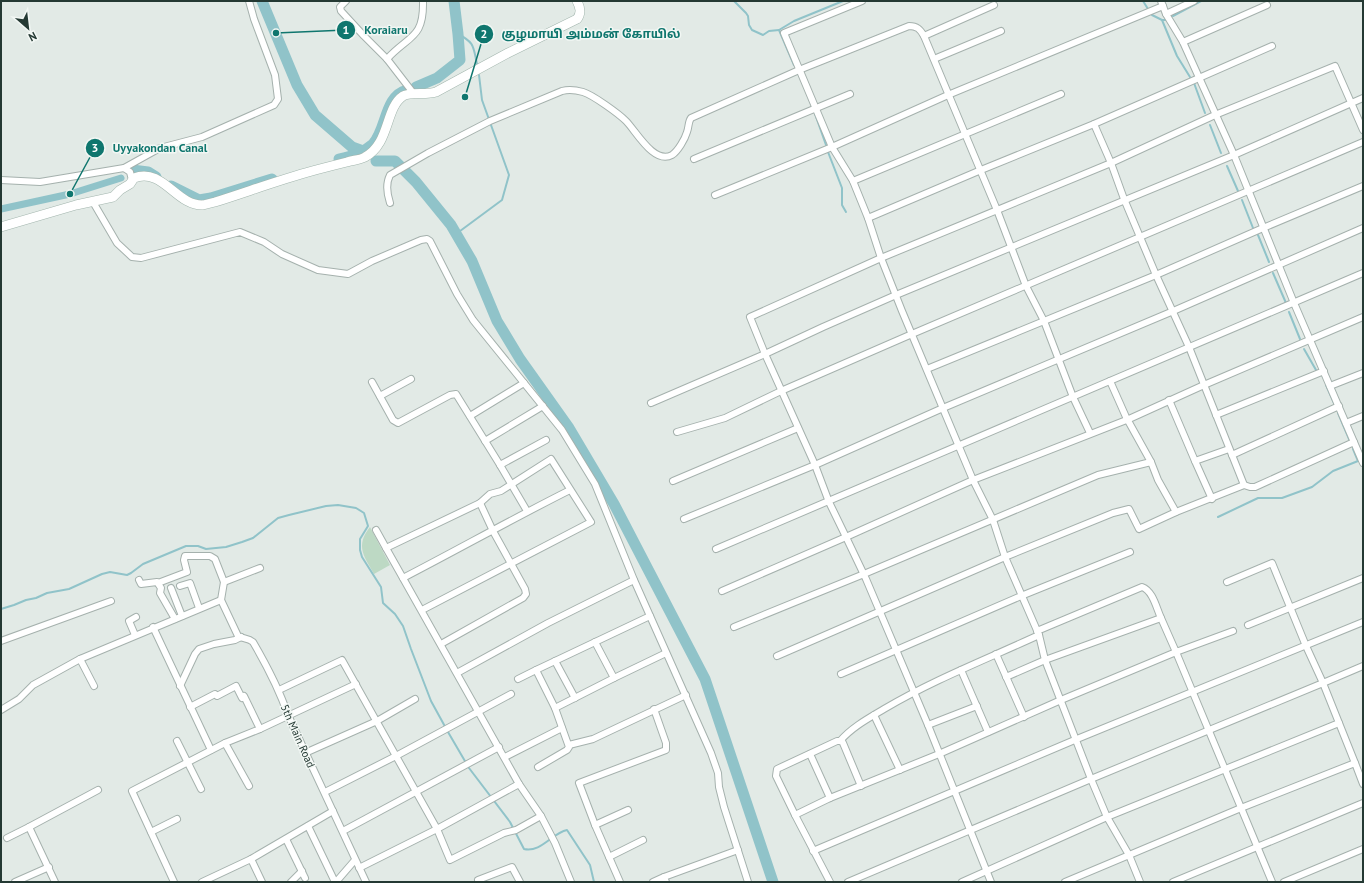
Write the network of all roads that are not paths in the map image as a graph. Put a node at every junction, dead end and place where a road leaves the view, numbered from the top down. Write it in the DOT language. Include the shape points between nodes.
graph roads {
  1 [pos="249,1"];
  2 [pos="346,1"];
  3 [pos="423,1"];
  4 [pos="576,1"];
  5 [pos="862,1"];
  6 [pos="1194,1"];
  7 [pos="1162,4"];
  8 [pos="994,5"];
  9 [pos="1267,5"];
  10 [pos="1166,14"];
  11 [pos="1001,31"];
  12 [pos="924,36"];
  13 [pos="1183,42"];
  14 [pos="1272,46"];
  15 [pos="387,59"];
  16 [pos="934,59"];
  17 [pos="799,70"];
  18 [pos="1198,78"];
  19 [pos="414,94"];
  20 [pos="850,94"];
  21 [pos="1061,94"];
  22 [pos="948,95"];
  23 [pos="1363,98"];
  24 [pos="1352,103"];
  25 [pos="816,108"];
  26 [pos="1215,115"];
  27 [pos="1094,124"];
  28 [pos="1363,130"];
  29 [pos="965,134"];
  30 [pos="1363,142"];
  31 [pos="832,147"];
  32 [pos="1234,155"];
  33 [pos="694,159"];
  34 [pos="1111,163"];
  35 [pos="124,168"];
  36 [pos="981,170"];
  37 [pos="1,180"];
  38 [pos="132,180"];
  39 [pos="853,181"];
  40 [pos="1363,186"];
  41 [pos="1248,190"];
  42 [pos="715,195"];
  43 [pos="1124,199"];
  44 [pos="93,202"];
  45 [pos="390,203"];
  46 [pos="997,210"];
  47 [pos="868,218"];
  48 [pos="1,227"];
  49 [pos="1263,228"];
  50 [pos="1363,228"];
  51 [pos="1140,237"];
  52 [pos="1011,248"];
  53 [pos="881,258"];
  54 [pos="1279,265"];
  55 [pos="1363,273"];
  56 [pos="1156,275"];
  57 [pos="1026,286"];
  58 [pos="896,295"];
  59 [pos="1294,303"];
  60 [pos="1171,312"];
  61 [pos="1363,317"];
  62 [pos="1044,321"];
  63 [pos="912,334"];
  64 [pos="1310,339"];
  65 [pos="1188,347"];
  66 [pos="765,354"];
  67 [pos="1058,359"];
  68 [pos="927,369"];
  69 [pos="1324,371"];
  70 [pos="1363,372"];
  71 [pos="411,379"];
  72 [pos="1110,381"];
  73 [pos="372,382"];
  74 [pos="524,383"];
  75 [pos="1204,385"];
  76 [pos="1330,386"];
  77 [pos="782,391"];
  78 [pos="380,396"];
  79 [pos="1072,397"];
  80 [pos="1169,400"];
  81 [pos="651,403"];
  82 [pos="543,406"];
  83 [pos="1339,406"];
  84 [pos="943,408"];
  85 [pos="1216,415"];
  86 [pos="470,416"];
  87 [pos="1363,416"];
  88 [pos="1129,419"];
  89 [pos="1346,423"];
  90 [pos="798,428"];
  91 [pos="677,432"];
  92 [pos="1090,433"];
  93 [pos="546,440"];
  94 [pos="485,441"];
  95 [pos="1354,442"];
  96 [pos="958,445"];
  97 [pos="1231,452"];
  98 [pos="1195,461"];
  99 [pos="1151,462"];
  100 [pos="1363,463"];
  101 [pos="500,465"];
  102 [pos="815,465"];
  103 [pos="973,480"];
  104 [pos="673,481"];
  105 [pos="511,484"];
  106 [pos="1244,485"];
  107 [pos="570,490"];
  108 [pos="1212,499"];
  109 [pos="829,502"];
  110 [pos="480,503"];
  111 [pos="527,512"];
  112 [pos="1176,512"];
  113 [pos="684,519"];
  114 [pos="993,520"];
  115 [pos="376,530"];
  116 [pos="493,531"];
  117 [pos="846,536"];
  118 [pos="386,548"];
  119 [pos="716,549"];
  120 [pos="1130,552"];
  121 [pos="1005,557"];
  122 [pos="511,564"];
  123 [pos="260,568"];
  124 [pos="864,574"];
  125 [pos="403,578"];
  126 [pos="1363,578"];
  127 [pos="139,580"];
  128 [pos="634,580"];
  129 [pos="224,582"];
  130 [pos="1227,582"];
  131 [pos="158,583"];
  132 [pos="180,586"];
  133 [pos="171,588"];
  134 [pos="722,591"];
  135 [pos="1022,596"];
  136 [pos="221,600"];
  137 [pos="111,601"];
  138 [pos="199,608"];
  139 [pos="1290,609"];
  140 [pos="422,610"];
  141 [pos="880,612"];
  142 [pos="182,616"];
  143 [pos="650,616"];
  144 [pos="136,617"];
  145 [pos="1161,618"];
  146 [pos="175,619"];
  147 [pos="1363,622"];
  148 [pos="1248,625"];
  149 [pos="153,627"];
  150 [pos="734,627"];
  151 [pos="1233,632"];
  152 [pos="1038,633"];
  153 [pos="135,635"];
  154 [pos="241,638"];
  155 [pos="1,641"];
  156 [pos="595,642"];
  157 [pos="441,644"];
  158 [pos="1306,646"];
  159 [pos="896,650"];
  160 [pos="1176,652"];
  161 [pos="666,653"];
  162 [pos="996,654"];
  163 [pos="778,656"];
  164 [pos="80,659"];
  165 [pos="1045,660"];
  166 [pos="555,661"];
  167 [pos="1363,666"];
  168 [pos="536,670"];
  169 [pos="961,670"];
  170 [pos="457,673"];
  171 [pos="841,674"];
  172 [pos="1006,677"];
  173 [pos="614,678"];
  174 [pos="518,679"];
  175 [pos="1323,683"];
  176 [pos="356,684"];
  177 [pos="94,686"];
  178 [pos="180,686"];
  179 [pos="279,690"];
  180 [pos="1193,691"];
  181 [pos="914,692"];
  182 [pos="511,694"];
  183 [pos="686,695"];
  184 [pos="575,698"];
  185 [pos="415,699"];
  186 [pos="1061,700"];
  187 [pos="977,706"];
  188 [pos="190,707"];
  189 [pos="555,708"];
  190 [pos="1,710"];
  191 [pos="654,710"];
  192 [pos="479,711"];
  193 [pos="288,715"];
  194 [pos="874,715"];
  195 [pos="1024,717"];
  196 [pos="377,721"];
  197 [pos="1339,723"];
  198 [pos="928,725"];
  199 [pos="562,728"];
  200 [pos="260,729"];
  201 [pos="1210,730"];
  202 [pos="988,732"];
  203 [pos="1077,739"];
  204 [pos="177,741"];
  205 [pos="840,741"];
  206 [pos="225,743"];
  207 [pos="569,745"];
  208 [pos="499,747"];
  209 [pos="211,750"];
  210 [pos="305,753"];
  211 [pos="810,754"];
  212 [pos="939,754"];
  213 [pos="396,756"];
  214 [pos="505,757"];
  215 [pos="188,762"];
  216 [pos="1355,763"];
  217 [pos="538,766"];
  218 [pos="1225,768"];
  219 [pos="900,770"];
  220 [pos="1091,779"];
  221 [pos="519,784"];
  222 [pos="1363,784"];
  223 [pos="248,786"];
  224 [pos="861,786"];
  225 [pos="201,789"];
  226 [pos="98,790"];
  227 [pos="325,792"];
  228 [pos="416,792"];
  229 [pos="954,792"];
  230 [pos="830,798"];
  231 [pos="1363,803"];
  232 [pos="1241,808"];
  233 [pos="628,810"];
  234 [pos="333,811"];
  235 [pos="795,815"];
  236 [pos="541,816"];
  237 [pos="1107,817"];
  238 [pos="177,818"];
  239 [pos="595,825"];
  240 [pos="29,826"];
  241 [pos="308,826"];
  242 [pos="437,829"];
  243 [pos="969,830"];
  244 [pos="343,831"];
  245 [pos="151,832"];
  246 [pos="7,838"];
  247 [pos="286,839"];
  248 [pos="643,840"];
  249 [pos="1257,847"];
  250 [pos="1363,849"];
  251 [pos="738,850"];
  252 [pos="813,851"];
  253 [pos="1129,855"];
  254 [pos="609,857"];
  255 [pos="251,859"];
  256 [pos="356,860"];
  257 [pos="49,867"];
  258 [pos="359,868"];
  259 [pos="302,871"];
  260 [pos="986,871"];
  261 [pos="305,878"];
  262 [pos="665,879"];
  263 [pos="477,881"];
  264 [pos="568,881"];
  265 [pos="748,881"];
  266 [pos="15,882"];
  267 [pos="55,882"];
  268 [pos="174,882"];
  269 [pos="202,882"];
  270 [pos="262,882"];
  271 [pos="291,882"];
  272 [pos="336,882"];
  273 [pos="366,882"];
  274 [pos="520,882"];
  275 [pos="620,882"];
  276 [pos="653,882"];
  277 [pos="740,882"];
  278 [pos="830,882"];
  279 [pos="848,882"];
  280 [pos="962,882"];
  281 [pos="991,882"];
  282 [pos="1065,882"];
  283 [pos="1140,882"];
  284 [pos="1173,882"];
  285 [pos="1272,882"];
  286 [pos="1284,882"];
  1 -- 35 [label="street" via="275,75 277,102 202,137 160,148"];
  2 -- 15 [label="street" via="340,7 341,11"];
  3 -- 15 [label="street" via="420,27"];
  4 -- 19 [label="street" via="581,11 577,19 436,92"];
  5 -- 17 [label="street" via="784,33"];
  6 -- 10 [label="street"];
  7 -- 10 [label="street"];
  7 -- 22 [label="street"];
  8 -- 12 [label="street"];
  9 -- 13 [label="street"];
  10 -- 13 [label="street"];
  11 -- 16 [label="street"];
  12 -- 16 [label="street"];
  12 -- 17 [label="street" via="915,26 909,26"];
  13 -- 18 [label="street"];
  14 -- 18 [label="street"];
  15 -- 19 [label="street"];
  16 -- 22 [label="street"];
  17 -- 25 [label="street"];
  17 -- 45 [label="street" via="691,118 687,133 678,149 672,155 665,156 658,155 645,146 617,113 584,92 568,89 490,121 390,175"];
  18 -- 26 [label="street"];
  18 -- 27 [label="street"];
  19 -- 38 [label="street" via="404,95 398,102 378,146 365,157 202,205 192,203 151,176 141,175"];
  20 -- 25 [label="street"];
  21 -- 29 [label="street"];
  22 -- 29 [label="street"];
  22 -- 31 [label="street"];
  23 -- 24 [label="street"];
  24 -- 26 [label="street" via="1335,66"];
  24 -- 28 [label="street"];
  24 -- 32 [label="street"];
  25 -- 31 [label="street"];
  25 -- 33 [label="street"];
  26 -- 32 [label="street"];
  26 -- 34 [label="street"];
  27 -- 34 [label="street"];
  27 -- 36 [label="street"];
  29 -- 36 [label="street"];
  29 -- 39 [label="street"];
  30 -- 41 [label="street"];
  31 -- 39 [label="street"];
  31 -- 42 [label="street"];
  32 -- 41 [label="street"];
  32 -- 43 [label="street"];
  34 -- 43 [label="street"];
  34 -- 46 [label="street"];
  35 -- 37 [label="street" via="40,182"];
  35 -- 38 [label="street" via="130,172"];
  36 -- 46 [label="street"];
  36 -- 47 [label="street"];
  38 -- 44 [label="street" via="113,197"];
  39 -- 47 [label="street"];
  40 -- 49 [label="street"];
  41 -- 49 [label="street"];
  41 -- 51 [label="street"];
  43 -- 51 [label="street"];
  43 -- 52 [label="street"];
  44 -- 48 [label="street"];
  44 -- 74 [label="street" via="117,243 132,257 141,258 240,232 318,270 348,274 372,261 426,239 432,244 473,320"];
  46 -- 52 [label="street"];
  46 -- 53 [label="street"];
  47 -- 53 [label="street"];
  49 -- 54 [label="street"];
  49 -- 56 [label="street"];
  50 -- 54 [label="street"];
  51 -- 56 [label="street"];
  51 -- 57 [label="street"];
  52 -- 57 [label="street"];
  52 -- 58 [label="street"];
  53 -- 58 [label="street"];
  53 -- 66 [label="street" via="750,317"];
  54 -- 59 [label="street"];
  54 -- 60 [label="street"];
  55 -- 59 [label="street"];
  56 -- 60 [label="street"];
  56 -- 62 [label="street"];
  57 -- 62 [label="street"];
  57 -- 63 [label="street"];
  58 -- 63 [label="street"];
  58 -- 66 [label="street"];
  59 -- 64 [label="street"];
  59 -- 65 [label="street"];
  60 -- 65 [label="street"];
  60 -- 67 [label="street"];
  61 -- 64 [label="street"];
  62 -- 67 [label="street"];
  62 -- 68 [label="street"];
  63 -- 68 [label="street"];
  63 -- 77 [label="street"];
  64 -- 69 [label="street"];
  64 -- 75 [label="street"];
  65 -- 72 [label="street"];
  65 -- 75 [label="street"];
  66 -- 77 [label="street"];
  66 -- 81 [label="street"];
  67 -- 79 [label="street"];
  67 -- 84 [label="street"];
  68 -- 84 [label="street"];
  69 -- 76 [label="street"];
  69 -- 85 [label="street"];
  70 -- 76 [label="street"];
  71 -- 78 [label="street"];
  72 -- 79 [label="street"];
  72 -- 88 [label="street"];
  73 -- 78 [label="street"];
  74 -- 82 [label="street"];
  74 -- 86 [label="street"];
  75 -- 80 [label="street"];
  75 -- 85 [label="street"];
  76 -- 83 [label="street"];
  77 -- 90 [label="street"];
  77 -- 91 [label="street" via="725,418"];
  78 -- 86 [label="street" via="393,420 398,423 454,394"];
  79 -- 92 [label="street"];
  79 -- 96 [label="street"];
  80 -- 88 [label="street"];
  80 -- 98 [label="street"];
  82 -- 94 [label="street"];
  82 -- 128 [label="street" via="562,430 595,484"];
  83 -- 89 [label="street"];
  83 -- 97 [label="street"];
  84 -- 96 [label="street"];
  84 -- 102 [label="street"];
  85 -- 97 [label="street"];
  86 -- 94 [label="street"];
  87 -- 89 [label="street"];
  88 -- 92 [label="street"];
  88 -- 99 [label="street"];
  89 -- 95 [label="street"];
  90 -- 102 [label="street"];
  90 -- 104 [label="street"];
  92 -- 103 [label="street"];
  93 -- 101 [label="street"];
  94 -- 101 [label="street"];
  95 -- 100 [label="street"];
  95 -- 106 [label="street" via="1255,487"];
  96 -- 103 [label="street"];
  96 -- 109 [label="street"];
  97 -- 98 [label="street"];
  97 -- 106 [label="street"];
  98 -- 108 [label="street"];
  99 -- 112 [label="street"];
  99 -- 114 [label="street" via="1098,475"];
  101 -- 105 [label="street"];
  102 -- 109 [label="street"];
  102 -- 113 [label="street"];
  103 -- 114 [label="street"];
  103 -- 117 [label="street"];
  105 -- 107 [label="street" via="551,459"];
  105 -- 110 [label="street" via="501,491 490,494"];
  105 -- 111 [label="street"];
  106 -- 108 [label="street"];
  107 -- 111 [label="street"];
  107 -- 122 [label="street" via="590,522"];
  108 -- 112 [label="street"];
  109 -- 117 [label="street"];
  109 -- 119 [label="street"];
  110 -- 116 [label="street"];
  110 -- 118 [label="street"];
  111 -- 116 [label="street"];
  112 -- 121 [label="street" via="1139,529 1129,509 1113,513"];
  114 -- 121 [label="street"];
  114 -- 124 [label="street"];
  115 -- 118 [label="street"];
  116 -- 122 [label="street"];
  116 -- 125 [label="street"];
  117 -- 124 [label="street"];
  117 -- 134 [label="street"];
  118 -- 125 [label="street"];
  120 -- 135 [label="street"];
  121 -- 135 [label="street"];
  121 -- 141 [label="street"];
  122 -- 140 [label="street"];
  122 -- 157 [label="street" via="525,589 526,594 523,598"];
  123 -- 129 [label="street"];
  124 -- 141 [label="street"];
  124 -- 150 [label="street"];
  125 -- 140 [label="street"];
  126 -- 139 [label="street"];
  127 -- 131 [label="street" via="141,584 156,581"];
  128 -- 143 [label="street"];
  128 -- 170 [label="street"];
  129 -- 131 [label="street" via="215,559 210,556 185,556 187,572"];
  129 -- 136 [label="street"];
  130 -- 139 [label="street" via="1272,563"];
  131 -- 146 [label="street" via="160,593"];
  132 -- 138 [label="street" via="190,584"];
  133 -- 142 [label="street"];
  135 -- 152 [label="street"];
  135 -- 159 [label="street"];
  136 -- 138 [label="street"];
  136 -- 154 [label="street, 5th Main Road"];
  137 -- 155 [label="street"];
  138 -- 142 [label="street"];
  139 -- 148 [label="street"];
  139 -- 158 [label="street"];
  140 -- 157 [label="street"];
  141 -- 159 [label="street"];
  141 -- 163 [label="street"];
  142 -- 146 [label="street"];
  143 -- 156 [label="street"];
  143 -- 161 [label="street"];
  144 -- 153 [label="street" via="129,621"];
  145 -- 152 [label="street" via="1151,594 1147,588 1142,587"];
  145 -- 160 [label="street"];
  145 -- 165 [label="street"];
  146 -- 149 [label="street"];
  147 -- 158 [label="street"];
  149 -- 153 [label="street"];
  149 -- 178 [label="street"];
  151 -- 160 [label="street"];
  152 -- 162 [label="street"];
  152 -- 165 [label="street"];
  153 -- 164 [label="street"];
  154 -- 178 [label="street" via="199,649"];
  154 -- 179 [label="street, 5th Main Road" via="253,642"];
  156 -- 166 [label="street"];
  156 -- 173 [label="street"];
  157 -- 170 [label="street"];
  158 -- 175 [label="street"];
  158 -- 180 [label="street"];
  159 -- 171 [label="street"];
  159 -- 181 [label="street"];
  160 -- 180 [label="street"];
  160 -- 186 [label="street"];
  161 -- 173 [label="street"];
  161 -- 183 [label="street"];
  162 -- 169 [label="street"];
  162 -- 172 [label="street"];
  164 -- 177 [label="street"];
  164 -- 190 [label="street" via="33,685 19,699"];
  165 -- 172 [label="street"];
  165 -- 186 [label="street"];
  166 -- 168 [label="street"];
  166 -- 184 [label="street"];
  167 -- 175 [label="street"];
  168 -- 174 [label="street"];
  168 -- 189 [label="street"];
  169 -- 181 [label="street"];
  169 -- 187 [label="street"];
  170 -- 192 [label="street"];
  172 -- 195 [label="street"];
  173 -- 184 [label="street"];
  175 -- 197 [label="street"];
  175 -- 201 [label="street"];
  176 -- 179 [label="street" via="342,660"];
  176 -- 193 [label="street"];
  176 -- 196 [label="street"];
  178 -- 188 [label="street"];
  179 -- 193 [label="street, 5th Main Road"];
  180 -- 201 [label="street"];
  180 -- 203 [label="street"];
  181 -- 194 [label="street"];
  181 -- 198 [label="street"];
  182 -- 192 [label="street"];
  183 -- 191 [label="street"];
  183 -- 251 [label="street" via="718,773 719,788"];
  184 -- 189 [label="street"];
  185 -- 196 [label="street"];
  186 -- 195 [label="street"];
  186 -- 203 [label="street"];
  187 -- 198 [label="street"];
  187 -- 202 [label="street"];
  188 -- 200 [label="street" via="236,686 242,698 244,696"];
  188 -- 209 [label="street"];
  189 -- 199 [label="street"];
  191 -- 207 [label="street" via="593,739"];
  191 -- 239 [label="street" via="666,743 666,750 579,783"];
  192 -- 208 [label="street"];
  192 -- 213 [label="street"];
  193 -- 200 [label="street"];
  193 -- 210 [label="street, 5th Main Road"];
  194 -- 205 [label="street"];
  194 -- 219 [label="street"];
  195 -- 202 [label="street"];
  196 -- 210 [label="street"];
  196 -- 213 [label="street"];
  197 -- 216 [label="street"];
  197 -- 218 [label="street"];
  198 -- 212 [label="street"];
  199 -- 207 [label="street"];
  199 -- 214 [label="street"];
  200 -- 206 [label="street"];
  201 -- 218 [label="street"];
  201 -- 220 [label="street"];
  202 -- 212 [label="street"];
  203 -- 220 [label="street"];
  203 -- 229 [label="street"];
  204 -- 215 [label="street"];
  205 -- 211 [label="street"];
  205 -- 224 [label="street" via="844,744"];
  206 -- 209 [label="street"];
  206 -- 223 [label="street"];
  207 -- 217 [label="street" via="567,750"];
  208 -- 214 [label="street"];
  208 -- 228 [label="street"];
  209 -- 215 [label="street"];
  210 -- 227 [label="street, 5th Main Road"];
  211 -- 230 [label="street"];
  211 -- 235 [label="street" via="776,769"];
  212 -- 219 [label="street"];
  212 -- 229 [label="street"];
  213 -- 227 [label="street"];
  213 -- 228 [label="street"];
  214 -- 221 [label="street"];
  215 -- 225 [label="street"];
  215 -- 245 [label="street" via="132,791"];
  216 -- 222 [label="street"];
  216 -- 232 [label="street"];
  218 -- 232 [label="street"];
  218 -- 237 [label="street"];
  219 -- 224 [label="street"];
  220 -- 237 [label="street"];
  220 -- 243 [label="street"];
  221 -- 236 [label="street"];
  221 -- 242 [label="street"];
  224 -- 230 [label="street"];
  226 -- 240 [label="street"];
  227 -- 234 [label="street, 5th Main Road"];
  228 -- 242 [label="street"];
  228 -- 244 [label="street"];
  229 -- 243 [label="street"];
  229 -- 252 [label="street"];
  230 -- 235 [label="street"];
  231 -- 249 [label="street"];
  232 -- 249 [label="street"];
  232 -- 253 [label="street"];
  233 -- 239 [label="street"];
  234 -- 241 [label="street"];
  234 -- 244 [label="street, 5th Main Road"];
  235 -- 252 [label="street"];
  236 -- 242 [label="street" via="450,860"];
  236 -- 264 [label="street" via="555,843"];
  237 -- 253 [label="street"];
  237 -- 260 [label="street"];
  238 -- 245 [label="street"];
  239 -- 254 [label="street"];
  240 -- 246 [label="street"];
  240 -- 257 [label="street"];
  241 -- 247 [label="street"];
  241 -- 272 [label="street"];
  242 -- 258 [label="street"];
  243 -- 260 [label="street"];
  243 -- 279 [label="street"];
  244 -- 256 [label="street, 5th Main Road"];
  245 -- 268 [label="street"];
  247 -- 255 [label="street"];
  247 -- 259 [label="street"];
  248 -- 254 [label="street"];
  249 -- 284 [label="street"];
  249 -- 285 [label="street"];
  250 -- 286 [label="street"];
  251 -- 262 [label="street"];
  251 -- 265 [label="street"];
  252 -- 278 [label="street"];
  253 -- 282 [label="street"];
  253 -- 283 [label="street"];
  254 -- 275 [label="street"];
  255 -- 269 [label="street"];
  255 -- 270 [label="street"];
  256 -- 258 [label="street, 5th Main Road"];
  256 -- 272 [label="street"];
  257 -- 266 [label="street"];
  257 -- 267 [label="street"];
  258 -- 273 [label="street, 5th Main Road"];
  259 -- 261 [label="street"];
  259 -- 271 [label="street"];
  260 -- 280 [label="street"];
  260 -- 281 [label="street"];
  262 -- 276 [label="street"];
  263 -- 274 [label="street" via="512,867"];
  265 -- 277 [label="street"];
}
